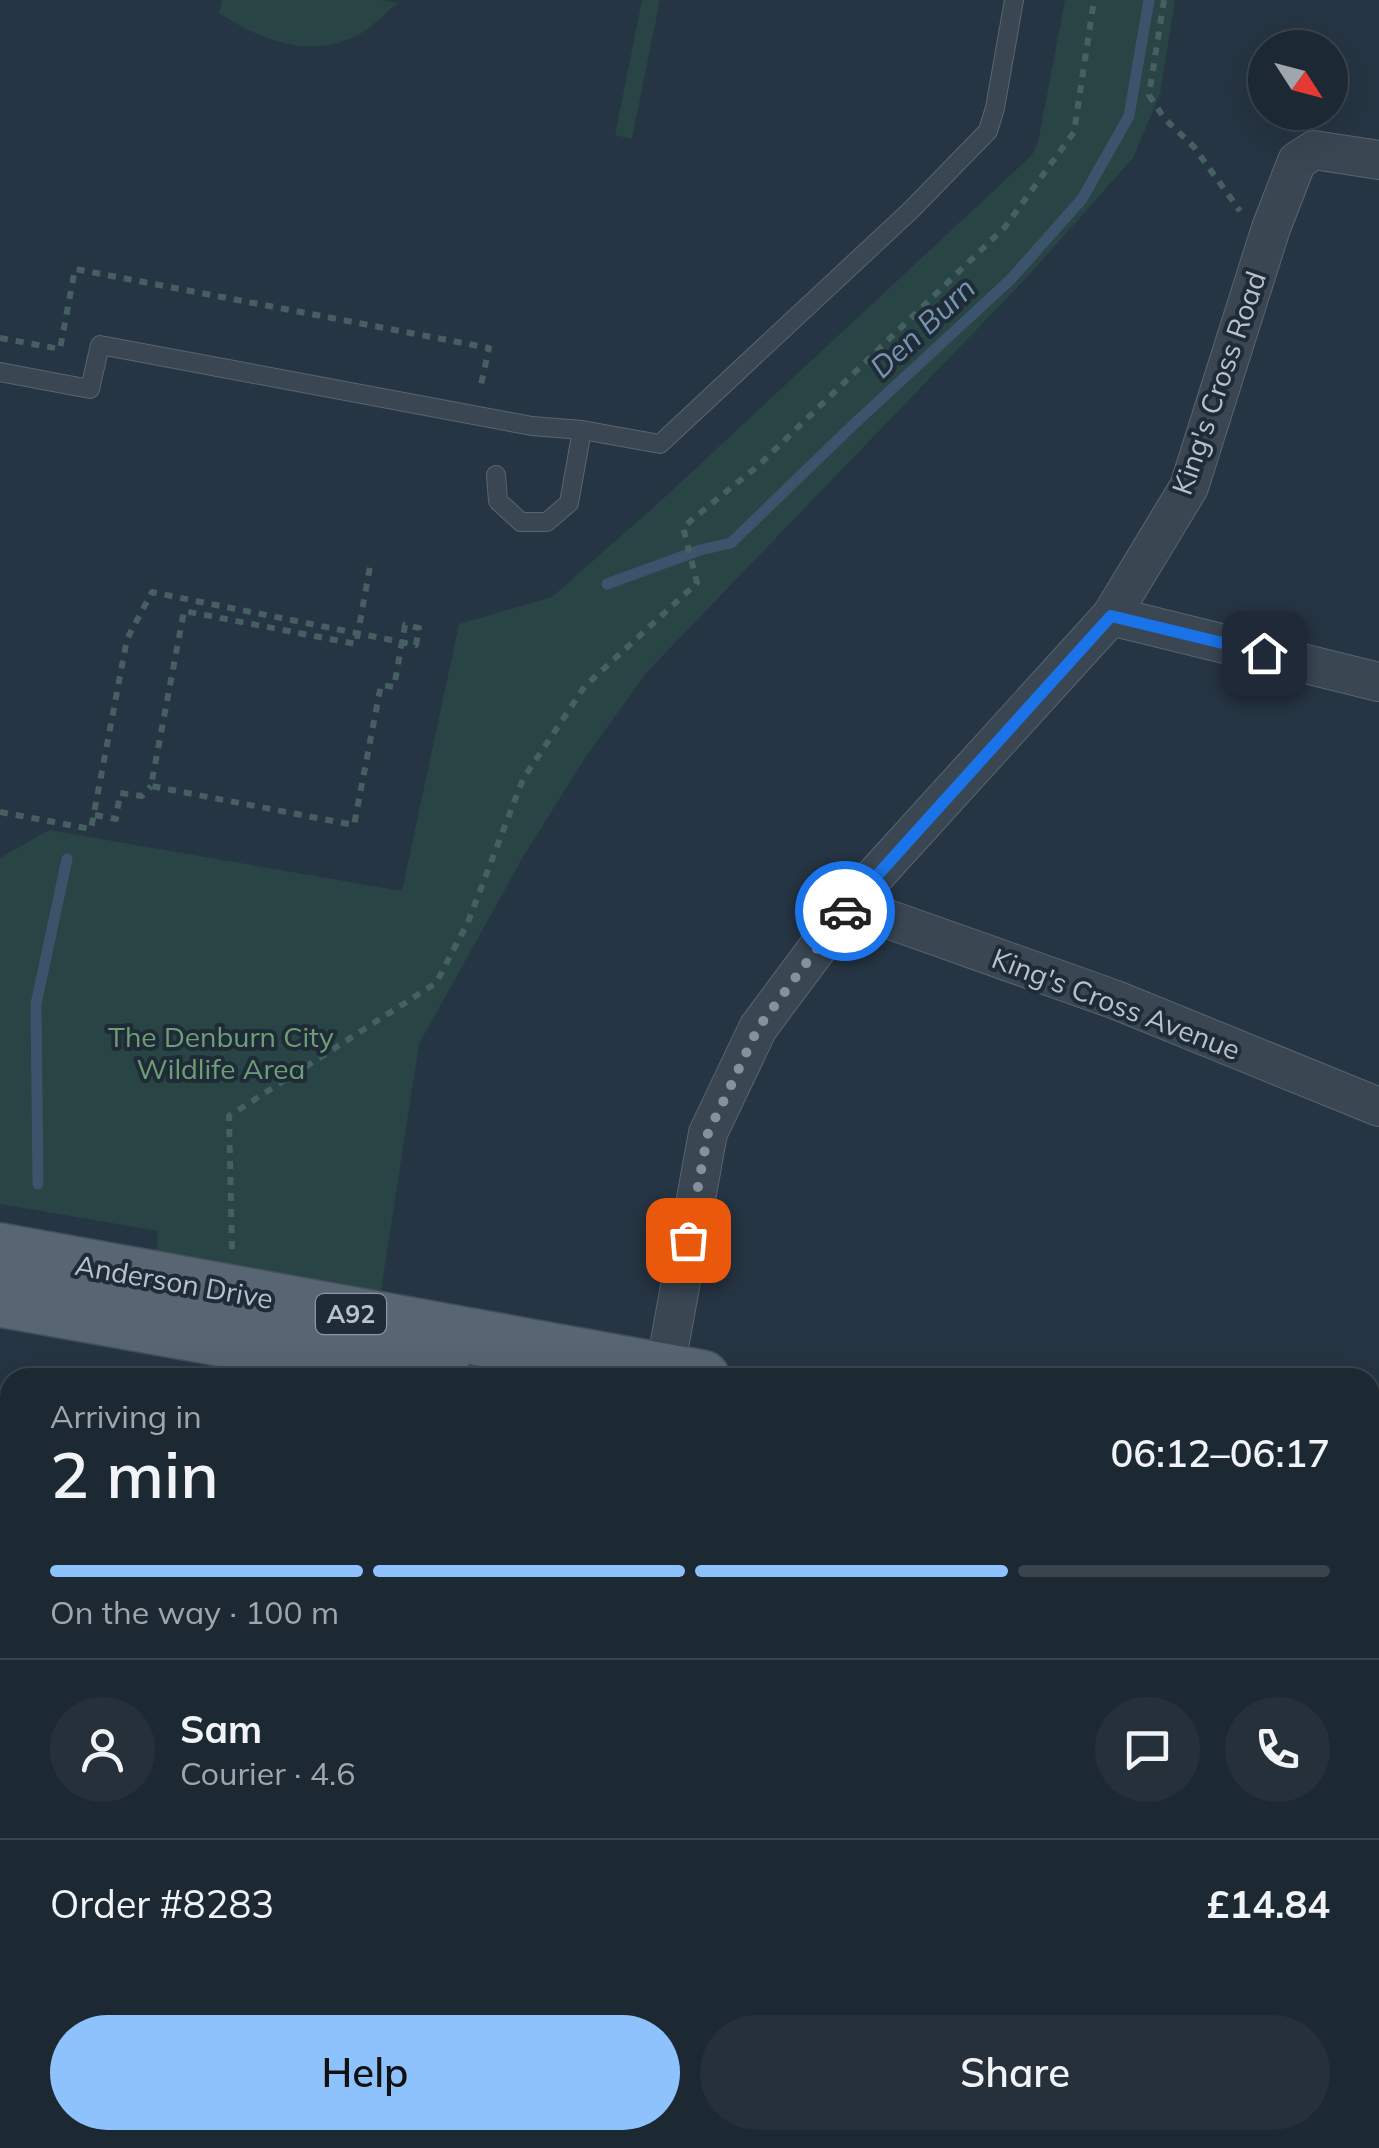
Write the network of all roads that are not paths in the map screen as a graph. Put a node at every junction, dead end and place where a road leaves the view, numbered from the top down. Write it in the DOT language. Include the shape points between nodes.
graph roads {
  1 [pos="1014,0"];
  2 [pos="1379,160"];
  3 [pos="0,372"];
  4 [pos="582,430"];
  5 [pos="496,475"];
  6 [pos="1111,616"];
  7 [pos="1379,682"];
  8 [pos="853,900"];
  9 [pos="1379,1108"];
  10 [pos="0,1251"];
  11 [pos="0,1299"];
  12 [pos="388,1368"];
  13 [pos="656,1368"];
  14 [pos="684,1368"];
  1 -- 4 [label="lane" via="988,132 912,210 660,444"];
  2 -- 6 [label="street, King's Cross Road" via="1314,150 1297,161 1189,487"];
  3 -- 4 [label="lane" via="90,389 100,345"];
  4 -- 5 [label="lane" via="569,504 547,522 520,522 498,501"];
  6 -- 7 [label="street"];
  6 -- 8 [label="street, King's Cross Road"];
  8 -- 9 [label="street, King's Cross Avenue"];
  8 -- 14 [label="street, King's Cross Road" via="758,1028 708,1133"];
  10 -- 13 [label="main road, Anderson Drive / A92"];
  11 -- 12 [label="main road, Anderson Drive / A92"];
}
